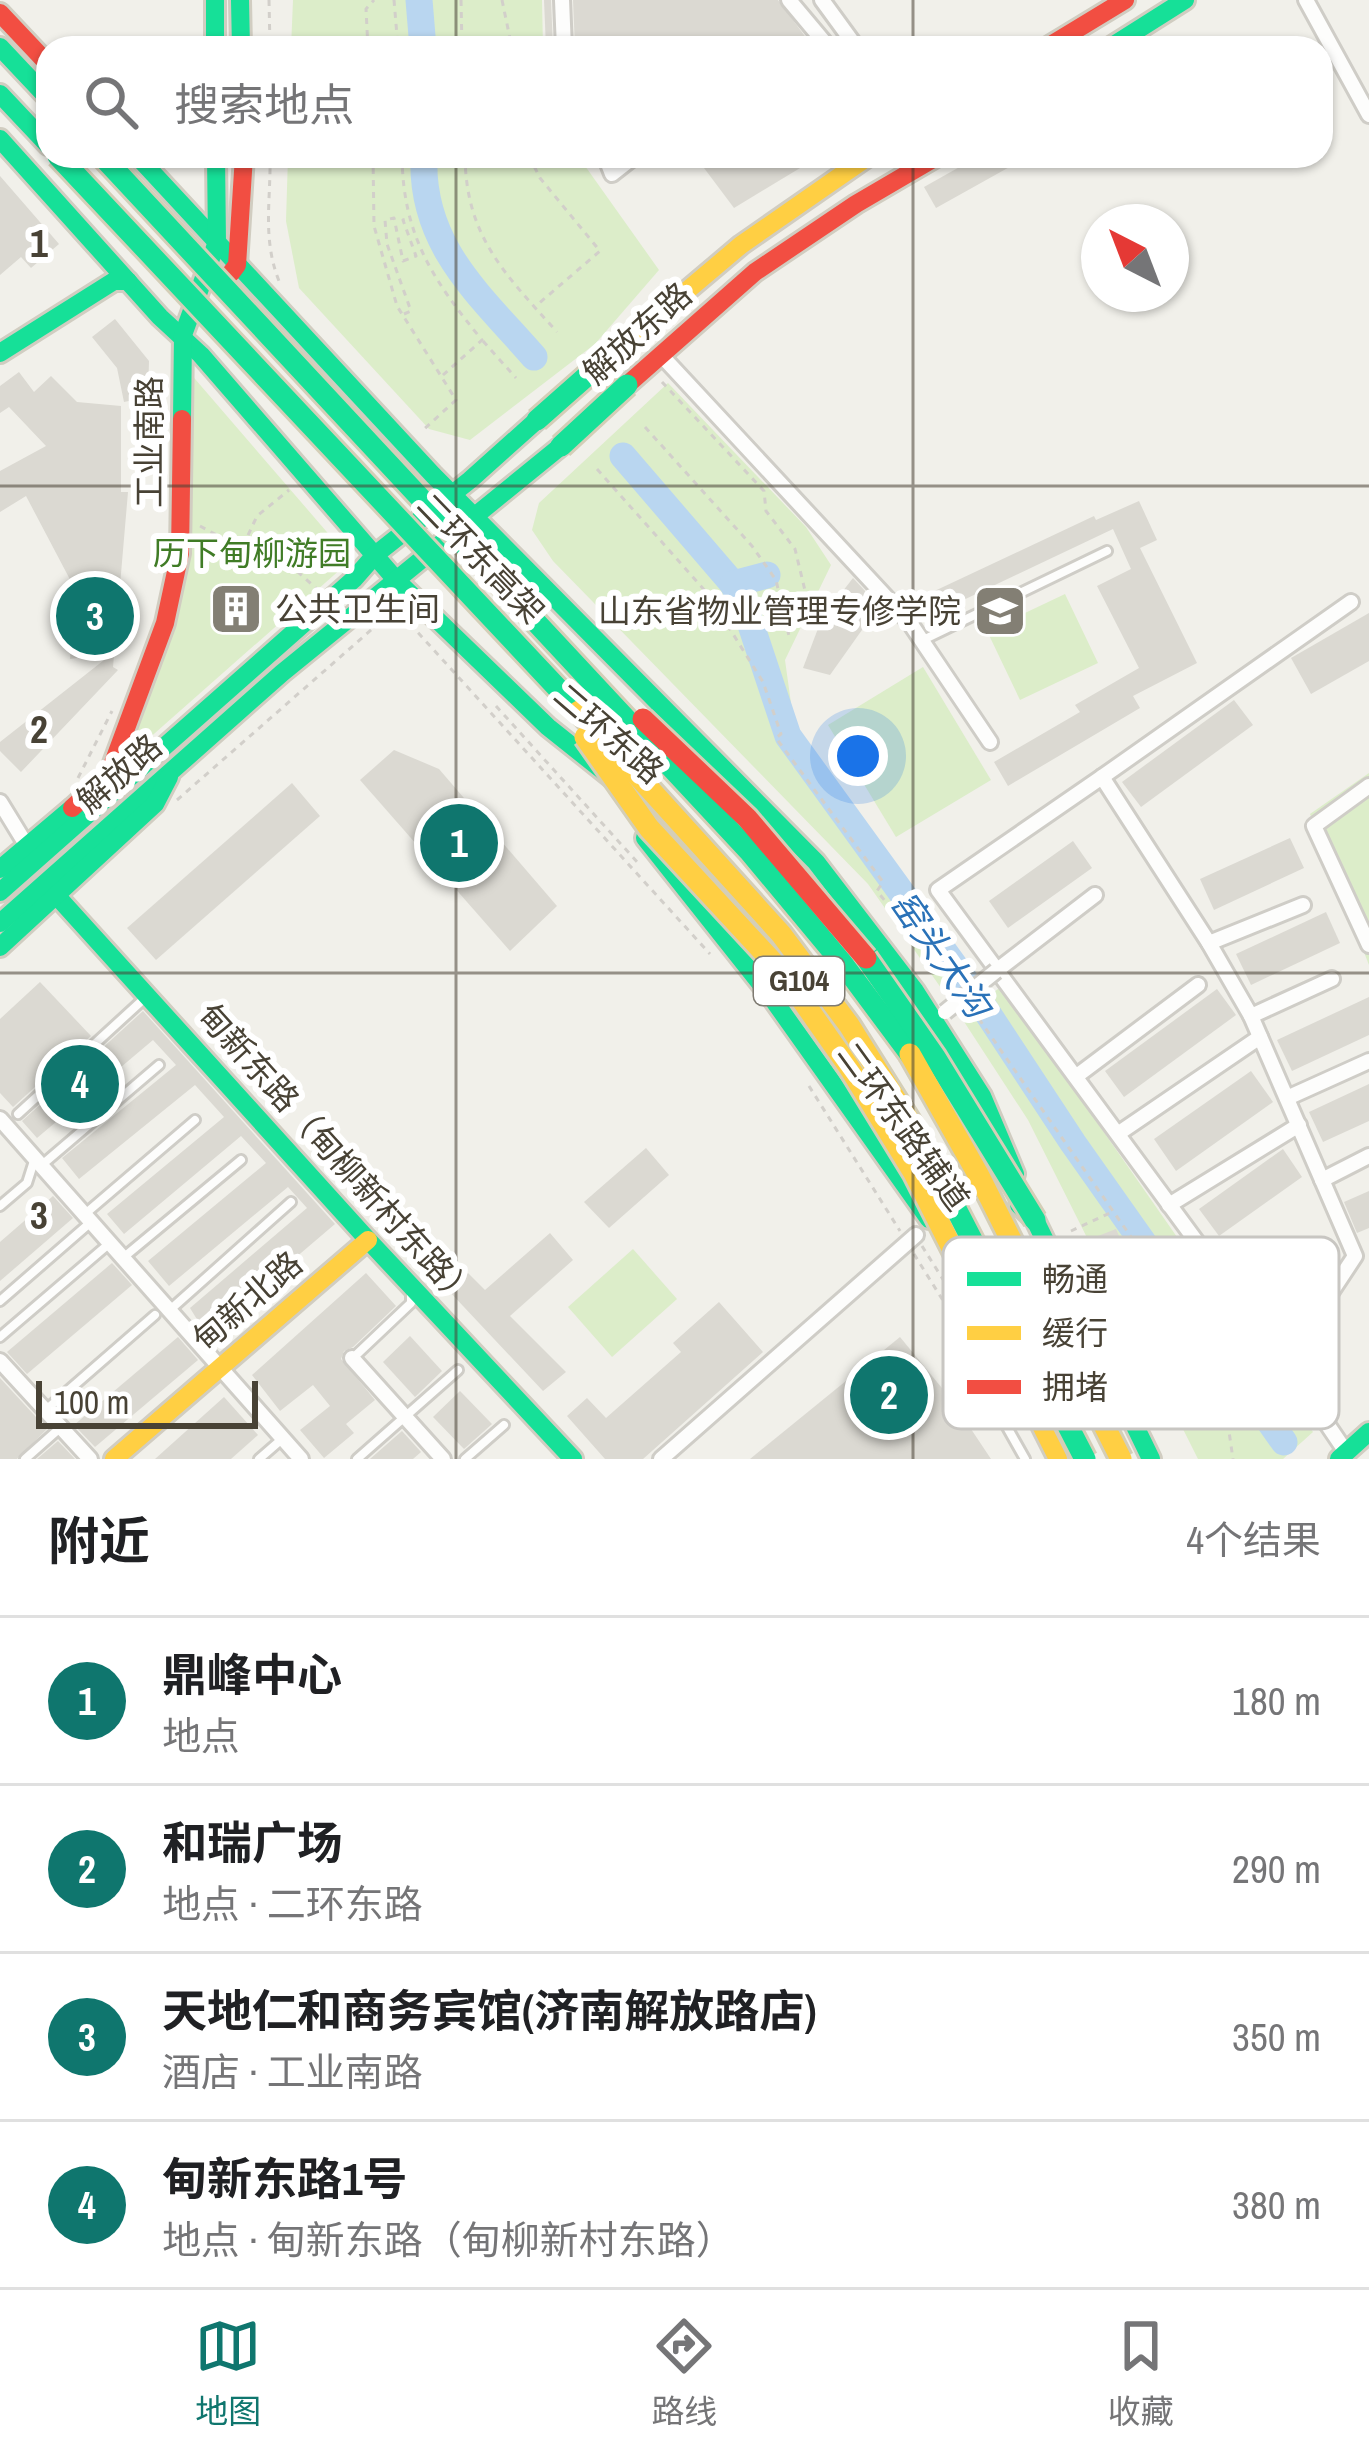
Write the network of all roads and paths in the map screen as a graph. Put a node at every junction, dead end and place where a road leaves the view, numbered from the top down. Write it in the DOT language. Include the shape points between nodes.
graph roads {
  1 [pos="215,0"];
  2 [pos="240,0"];
  3 [pos="269,0"];
  4 [pos="374,0"];
  5 [pos="394,0"];
  6 [pos="461,0"];
  7 [pos="502,0"];
  8 [pos="562,0"];
  9 [pos="789,0"];
  10 [pos="822,0"];
  11 [pos="1125,0"];
  12 [pos="1185,0"];
  13 [pos="1306,0"];
  14 [pos="0,13"];
  15 [pos="214,36"];
  16 [pos="242,36"];
  17 [pos="270,36"];
  18 [pos="367,36"];
  19 [pos="397,36"];
  20 [pos="462,36"];
  21 [pos="510,36"];
  22 [pos="564,36"];
  23 [pos="819,36"];
  24 [pos="848,36"];
  25 [pos="1066,36"];
  26 [pos="1128,36"];
  27 [pos="1326,36"];
  28 [pos="0,46"];
  29 [pos="1333,49"];
  30 [pos="36,51"];
  31 [pos="36,85"];
  32 [pos="0,94"];
  33 [pos="1369,115"];
  34 [pos="36,132"];
  35 [pos="0,139"];
  36 [pos="69,168"];
  37 [pos="113,168"];
  38 [pos="148,168"];
  39 [pos="217,168"];
  40 [pos="243,168"];
  41 [pos="270,168"];
  42 [pos="374,168"];
  43 [pos="403,168"];
  44 [pos="466,168"];
  45 [pos="534,168"];
  46 [pos="836,168"];
  47 [pos="918,168"];
  48 [pos="409,218"];
  49 [pos="217,242"];
  50 [pos="271,259"];
  51 [pos="237,265"];
  52 [pos="128,281"];
  53 [pos="536,306"];
  54 [pos="402,314"];
  55 [pos="557,332"];
  56 [pos="183,335"];
  57 [pos="482,340"];
  58 [pos="0,353"];
  59 [pos="654,361"];
  60 [pos="441,376"];
  61 [pos="516,378"];
  62 [pos="645,427"];
  63 [pos="422,431"];
  64 [pos="597,469"];
  65 [pos="291,489"];
  66 [pos="452,494"];
  67 [pos="476,517"];
  68 [pos="181,523"];
  69 [pos="242,548"];
  70 [pos="1106,551"];
  71 [pos="375,555"];
  72 [pos="318,591"];
  73 [pos="403,596"];
  74 [pos="1351,602"];
  75 [pos="814,628"];
  76 [pos="540,631"];
  77 [pos="789,636"];
  78 [pos="922,641"];
  79 [pos="521,647"];
  80 [pos="275,665"];
  81 [pos="492,702"];
  82 [pos="115,705"];
  83 [pos="688,733"];
  84 [pos="991,742"];
  85 [pos="576,751"];
  86 [pos="173,769"];
  87 [pos="1102,777"];
  88 [pos="1369,785"];
  89 [pos="72,798"];
  90 [pos="97,800"];
  91 [pos="0,802"];
  92 [pos="164,812"];
  93 [pos="27,845"];
  94 [pos="0,868"];
  95 [pos="0,892"];
  96 [pos="55,894"];
  97 [pos="1095,895"];
  98 [pos="1303,904"];
  99 [pos="0,922"];
  100 [pos="1210,943"];
  101 [pos="1369,945"];
  102 [pos="0,947"];
  103 [pos="720,952"];
  104 [pos="715,959"];
  105 [pos="996,971"];
  106 [pos="1332,979"];
  107 [pos="1198,985"];
  108 [pos="147,996"];
  109 [pos="964,998"];
  110 [pos="940,1016"];
  111 [pos="1251,1016"];
  112 [pos="1260,1037"];
  113 [pos="1369,1061"];
  114 [pos="159,1065"];
  115 [pos="1078,1075"];
  116 [pos="807,1083"];
  117 [pos="1287,1098"];
  118 [pos="17,1114"];
  119 [pos="0,1119"];
  120 [pos="195,1120"];
  121 [pos="1299,1125"];
  122 [pos="1122,1131"];
  123 [pos="1369,1156"];
  124 [pos="241,1160"];
  125 [pos="39,1161"];
  126 [pos="1322,1180"];
  127 [pos="291,1202"];
  128 [pos="1168,1204"];
  129 [pos="0,1206"];
  130 [pos="1112,1212"];
  131 [pos="88,1217"];
  132 [pos="1035,1220"];
  133 [pos="1071,1231"];
  134 [pos="946,1237"];
  135 [pos="955,1237"];
  136 [pos="970,1237"];
  137 [pos="1011,1237"];
  138 [pos="1043,1237"];
  139 [pos="1130,1237"];
  140 [pos="1192,1237"];
  141 [pos="943,1238"];
  142 [pos="912,1239"];
  143 [pos="368,1240"];
  144 [pos="111,1242"];
  145 [pos="124,1257"];
  146 [pos="943,1280"];
  147 [pos="1339,1280"];
  148 [pos="411,1287"];
  149 [pos="943,1294"];
  150 [pos="0,1301"];
  151 [pos="163,1312"];
  152 [pos="0,1337"];
  153 [pos="352,1358"];
  154 [pos="0,1360"];
  155 [pos="222,1366"];
  156 [pos="458,1370"];
  157 [pos="902,1390"];
  158 [pos="913,1403"];
  159 [pos="45,1410"];
  160 [pos="405,1416"];
  161 [pos="504,1425"];
  162 [pos="61,1427"];
  163 [pos="1006,1429"];
  164 [pos="1038,1429"];
  165 [pos="1069,1429"];
  166 [pos="1104,1429"];
  167 [pos="1136,1429"];
  168 [pos="1230,1429"];
  169 [pos="1326,1429"];
  170 [pos="1369,1432"];
  171 [pos="283,1438"];
  172 [pos="1342,1456"];
  173 [pos="25,1459"];
  174 [pos="90,1459"];
  175 [pos="114,1459"];
  176 [pos="260,1459"];
  177 [pos="301,1459"];
  178 [pos="357,1459"];
  179 [pos="443,1459"];
  180 [pos="465,1459"];
  181 [pos="573,1459"];
  182 [pos="661,1459"];
  183 [pos="1025,1459"];
  184 [pos="1058,1459"];
  185 [pos="1085,1459"];
  186 [pos="1120,1459"];
  187 [pos="1151,1459"];
  188 [pos="1233,1459"];
  1 -- 15 [label="main road"];
  2 -- 16 [label="main road"];
  3 -- 17 [label="path"];
  4 -- 18 [label="path" via="366,9"];
  5 -- 19 [label="path"];
  6 -- 20 [label="path"];
  7 -- 21 [label="path"];
  8 -- 22 [label="street"];
  9 -- 23 [label="street"];
  10 -- 24 [label="street"];
  11 -- 25 [label="main road"];
  12 -- 26 [label="main road"];
  13 -- 27 [label="street"];
  14 -- 30 [label="main road"];
  28 -- 31 [label="main road"];
  29 -- 33 [label="street"];
  32 -- 34 [label="main road"];
  35 -- 52 [label="main road, 二环东路 / G104"];
  36 -- 79 [label="main road, 二环东高架, bridge"];
  37 -- 76 [label="main road, 二环东高架, bridge"];
  38 -- 49 [label="main road, 二环东路 / G104"];
  39 -- 49 [label="main road, 工业南路"];
  40 -- 51 [label="main road"];
  41 -- 50 [label="path"];
  42 -- 54 [label="path" via="374,226"];
  43 -- 48 [label="path"];
  44 -- 53 [label="path" via="472,219"];
  45 -- 53 [label="path" via="600,250"];
  46 -- 66 [label="main road, 解放东路, bridge"];
  47 -- 59 [label="main road, 解放东路" via="755,272"];
  48 -- 54 [label="path" via="403,220 416,256 403,261 394,218 385,220 411,311"];
  48 -- 57 [label="path" via="439,287"];
  49 -- 51 [label="main road, 二环东路 / G104"];
  49 -- 56 [label="main road, 工业南路"];
  51 -- 56 [label="main road, 工业南路"];
  51 -- 66 [label="main road, 二环东路 / G104"];
  52 -- 56 [label="main road, 二环东路 / G104"];
  52 -- 58 [label="main road" via="114,281"];
  53 -- 55 [label="path"];
  54 -- 60 [label="path"];
  56 -- 68 [label="main road, 工业南路"];
  56 -- 71 [label="main road, 二环东路 / G104"];
  57 -- 60 [label="path"];
  57 -- 61 [label="path"];
  59 -- 67 [label="main road, 解放东路, bridge"];
  59 -- 75 [label="path" via="764,491 766,511 794,549"];
  59 -- 78 [label="street"];
  60 -- 63 [label="path" via="456,400"];
  62 -- 77 [label="path" via="776,580"];
  64 -- 109 [label="path" via="708,594 764,682 782,734 776,738 883,882 878,891"];
  65 -- 69 [label="path" via="257,516"];
  66 -- 67 [label="main road, 二环东路 / G104"];
  66 -- 71 [label="main road, 解放东路"];
  67 -- 73 [label="main road, 解放东路"];
  67 -- 83 [label="main road, 二环东路 / G104"];
  68 -- 69 [label="path"];
  68 -- 90 [label="main road, 工业南路" via="165,623"];
  69 -- 72 [label="path" via="290,566"];
  70 -- 78 [label="lane"];
  71 -- 73 [label="main road, 二环东路 / G104"];
  71 -- 80 [label="main road, 解放路"];
  73 -- 80 [label="main road, 解放路"];
  73 -- 85 [label="main road, 二环东路 / G104"];
  73 -- 92 [label="path"];
  73 -- 104 [label="path"];
  74 -- 87 [label="street"];
  76 -- 132 [label="main road, bridge" via="704,772 830,912 910,1021"];
  76 -- 137 [label="main road, 二环东高架, bridge" via="850,968 927,1082"];
  78 -- 84 [label="street"];
  79 -- 134 [label="main road, bridge" via="650,828 796,992"];
  79 -- 136 [label="main road, 二环东高架, bridge" via="781,934 916,1132"];
  80 -- 86 [label="main road, 解放路"];
  80 -- 90 [label="main road, 解放路"];
  81 -- 103 [label="path"];
  82 -- 89 [label="path"];
  83 -- 110 [label="main road, 二环东路辅道" via="816,862"];
  83 -- 132 [label="main road, 二环东路 / G104" via="694,776 862,967 1006,1193"];
  85 -- 135 [label="main road, 二环东路 / G104" via="638,799 819,1003"];
  85 -- 141 [label="main road, 二环东路辅道" via="772,998"];
  86 -- 96 [label="main road" via="155,804"];
  86 -- 99 [label="main road, 解放路"];
  87 -- 100 [label="street"];
  87 -- 105 [label="street" via="938,890"];
  88 -- 101 [label="street" via="1314,826"];
  89 -- 90 [label="main road"];
  89 -- 93 [label="main road"];
  90 -- 95 [label="main road, 解放路"];
  91 -- 93 [label="street"];
  93 -- 94 [label="main road"];
  96 -- 102 [label="main road"];
  96 -- 108 [label="main road, 甸新东路（甸柳新村东路）"];
  97 -- 105 [label="street"];
  98 -- 100 [label="street"];
  100 -- 111 [label="street"];
  105 -- 109 [label="street, bridge"];
  105 -- 128 [label="street"];
  106 -- 111 [label="street"];
  107 -- 115 [label="street"];
  108 -- 118 [label="lane"];
  108 -- 143 [label="main road, 甸新东路（甸柳新村东路）"];
  109 -- 110 [label="street, bridge"];
  109 -- 130 [label="path"];
  110 -- 132 [label="main road, 二环东路辅道"];
  111 -- 112 [label="street"];
  112 -- 117 [label="street"];
  112 -- 122 [label="street"];
  113 -- 117 [label="street"];
  114 -- 125 [label="lane"];
  116 -- 142 [label="path"];
  117 -- 121 [label="street"];
  119 -- 125 [label="street"];
  120 -- 131 [label="lane"];
  121 -- 126 [label="street"];
  121 -- 128 [label="street"];
  123 -- 126 [label="street"];
  124 -- 145 [label="lane"];
  125 -- 129 [label="lane"];
  125 -- 131 [label="street"];
  126 -- 147 [label="street" via="1355,1256"];
  127 -- 151 [label="lane"];
  128 -- 140 [label="street"];
  130 -- 133 [label="path"];
  130 -- 139 [label="path"];
  131 -- 144 [label="street"];
  131 -- 150 [label="lane"];
  132 -- 138 [label="main road, 二环东路 / G104"];
  142 -- 146 [label="path"];
  142 -- 149 [label="path"];
  142 -- 182 [label="street"];
  143 -- 148 [label="main road, 甸新东路（甸柳新村东路）"];
  143 -- 155 [label="main road, 甸新北路"];
  144 -- 145 [label="street"];
  144 -- 152 [label="lane"];
  145 -- 151 [label="street"];
  148 -- 153 [label="lane" via="411,1303"];
  148 -- 181 [label="main road, 甸新东路（甸柳新村东路）"];
  151 -- 155 [label="street"];
  151 -- 159 [label="lane"];
  153 -- 160 [label="street"];
  154 -- 159 [label="street"];
  155 -- 171 [label="street"];
  155 -- 175 [label="main road, 甸新北路"];
  156 -- 160 [label="lane"];
  157 -- 158 [label="path"];
  159 -- 162 [label="street"];
  160 -- 178 [label="lane"];
  160 -- 179 [label="street"];
  161 -- 180 [label="lane"];
  162 -- 173 [label="lane"];
  162 -- 174 [label="street"];
  163 -- 183 [label="lane"];
  164 -- 184 [label="main road, 二环东路 / G104"];
  165 -- 185 [label="main road, 二环东高架, bridge"];
  166 -- 186 [label="main road, 二环东高架, bridge"];
  167 -- 187 [label="main road, 二环东路 / G104"];
  168 -- 188 [label="path"];
  169 -- 172 [label="street"];
  170 -- 172 [label="main road"];
  171 -- 176 [label="lane"];
  171 -- 177 [label="street"];
}
